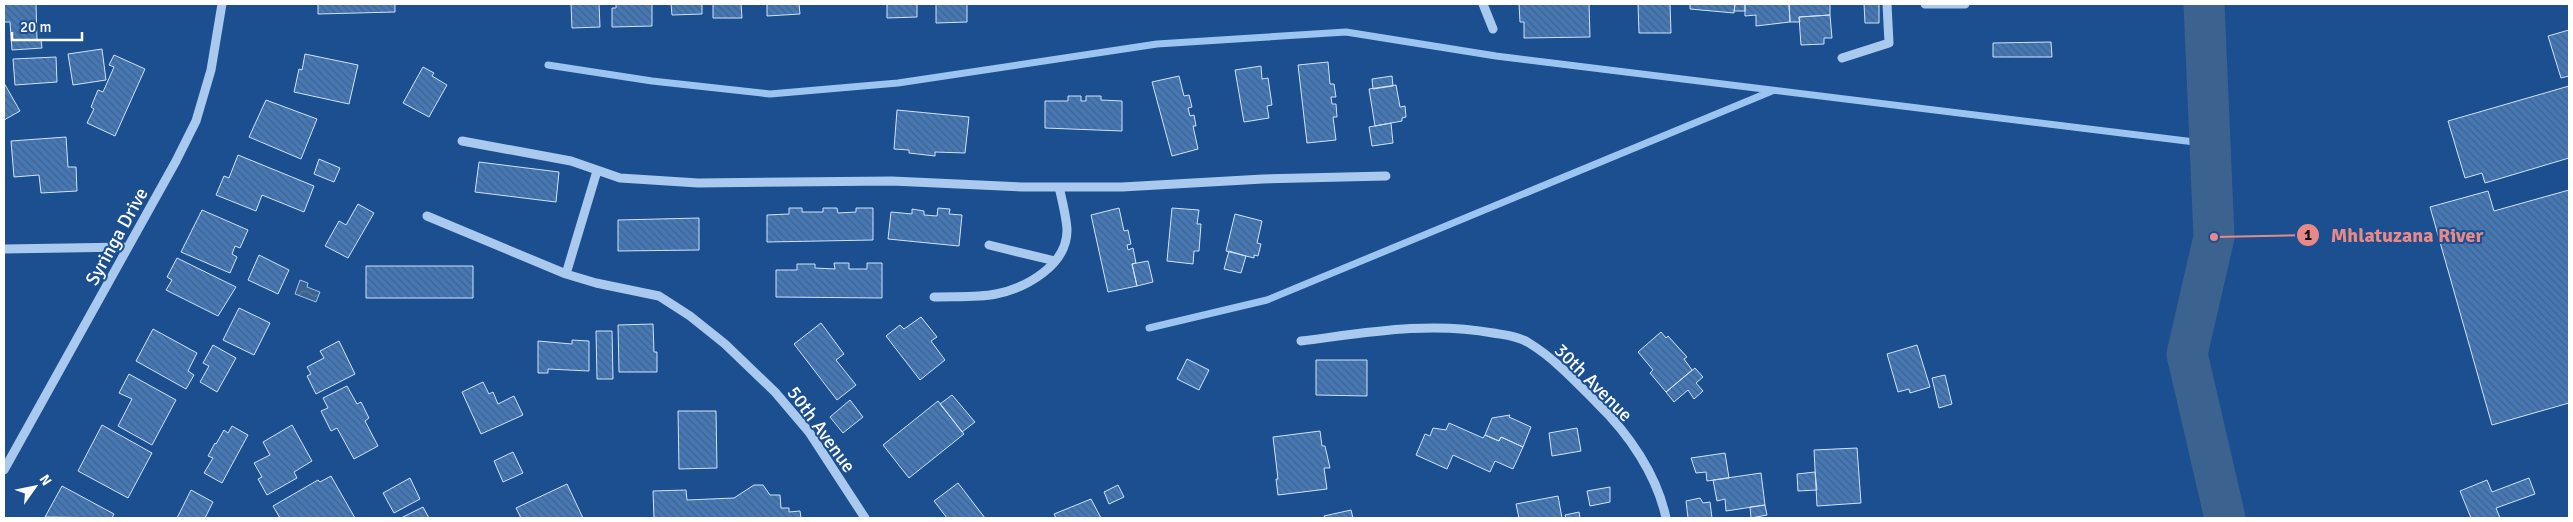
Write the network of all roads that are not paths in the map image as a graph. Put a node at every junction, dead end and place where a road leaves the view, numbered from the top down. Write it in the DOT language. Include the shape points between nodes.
graph roads {
  1 [pos="222,4"];
  2 [pos="1483,4"];
  3 [pos="1887,4"];
  4 [pos="1925,4"];
  5 [pos="1965,4"];
  6 [pos="1493,28"];
  7 [pos="1842,58"];
  8 [pos="462,141"];
  9 [pos="597,171"];
  10 [pos="1386,176"];
  11 [pos="1060,187"];
  12 [pos="427,216"];
  13 [pos="989,245"];
  14 [pos="128,247"];
  15 [pos="4,248"];
  16 [pos="1056,261"];
  17 [pos="566,274"];
  18 [pos="934,297"];
  19 [pos="1300,341"];
  20 [pos="4,470"];
  21 [pos="865,518"];
  22 [pos="1666,518"];
  1 -- 14 [label="street, Syringa Drive" via="211,70 196,120"];
  2 -- 6 [label="street"];
  3 -- 7 [label="street" via="1889,44"];
  4 -- 5 [label="street"];
  8 -- 9 [label="street" via="571,160"];
  9 -- 11 [label="street" via="620,178 698,183 892,181"];
  9 -- 17 [label="street"];
  10 -- 11 [label="street"];
  11 -- 16 [label="street" via="1067,230"];
  12 -- 17 [label="street, 50th Avenue"];
  13 -- 16 [label="street"];
  14 -- 15 [label="street"];
  14 -- 20 [label="street, Syringa Drive"];
  16 -- 18 [label="street" via="1042,275 995,295"];
  17 -- 21 [label="street, 50th Avenue" via="659,296 725,344 775,392 809,432"];
  19 -- 22 [label="street, 30th Avenue" via="1426,326 1457,327 1514,336 1537,348 1611,416 1651,474"];
}
